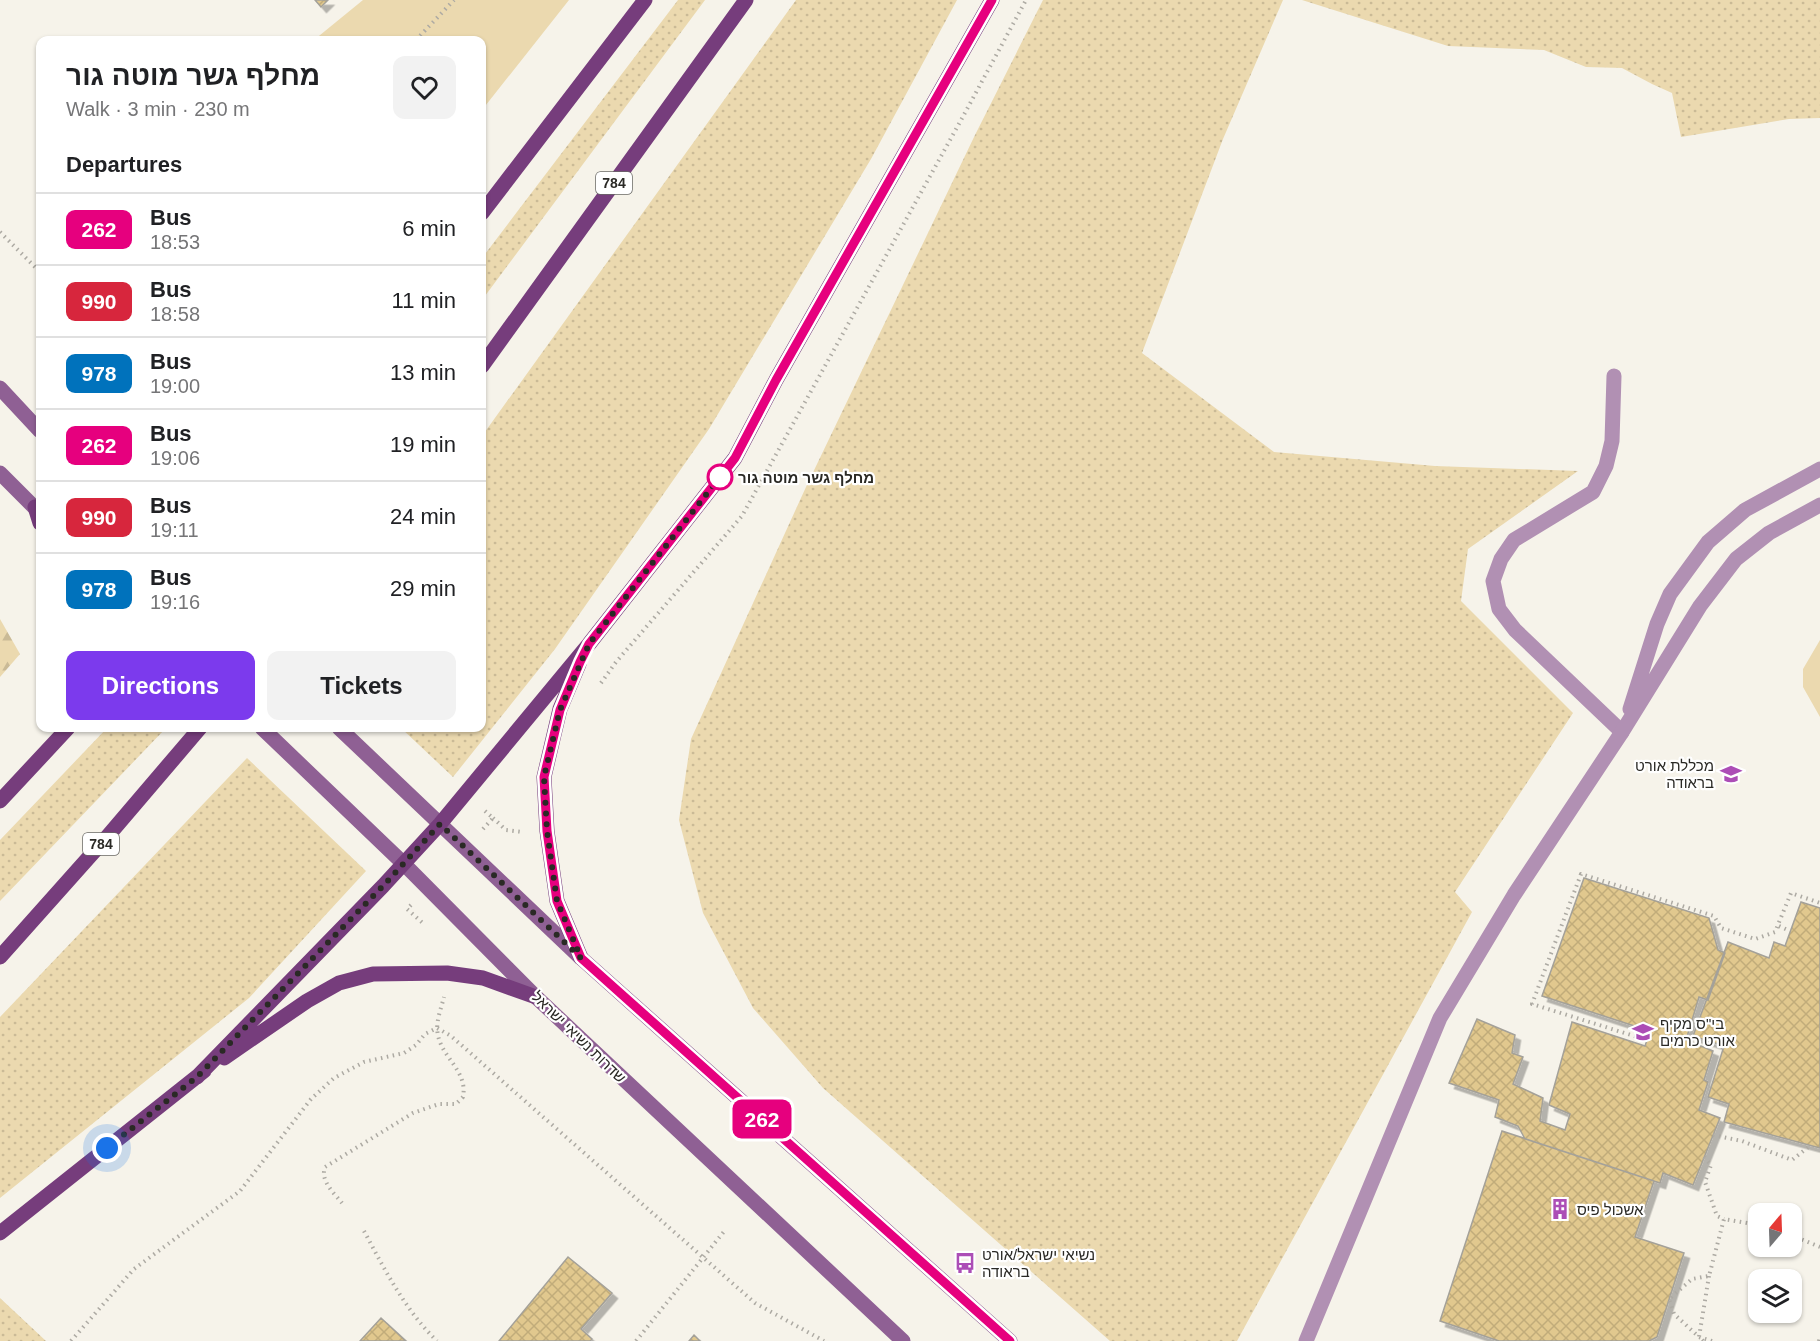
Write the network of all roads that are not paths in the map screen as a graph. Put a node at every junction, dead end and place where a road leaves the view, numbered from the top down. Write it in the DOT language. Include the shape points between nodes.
graph roads {
  1 [pos="645,0"];
  2 [pos="746,0"];
  3 [pos="992,0"];
  4 [pos="486,208"];
  5 [pos="486,360"];
  6 [pos="1614,376"];
  7 [pos="0,388"];
  8 [pos="36,427"];
  9 [pos="1820,469"];
  10 [pos="0,473"];
  11 [pos="1820,505"];
  12 [pos="36,508"];
  13 [pos="589,644"];
  14 [pos="55,732"];
  15 [pos="64,732"];
  16 [pos="197,732"];
  17 [pos="265,732"];
  18 [pos="343,732"];
  19 [pos="1622,732"];
  20 [pos="51,746"];
  21 [pos="0,801"];
  22 [pos="440,824"];
  23 [pos="404,864"];
  24 [pos="0,957"];
  25 [pos="581,958"];
  26 [pos="536,997"];
  27 [pos="197,1077"];
  28 [pos="0,1233"];
  29 [pos="903,1341"];
  30 [pos="1010,1341"];
  31 [pos="1306,1341"];
  1 -- 4 [label="main road"];
  2 -- 5 [label="main road, 784"];
  3 -- 13 [label="main road" via="735,458"];
  6 -- 19 [label="street" via="1612,441 1606,466 1593,492 1514,540 1500,559 1493,581 1499,609 1515,630"];
  7 -- 8 [label="main road"];
  9 -- 19 [label="street" via="1744,510 1708,542 1670,594"];
  10 -- 12 [label="main road"];
  11 -- 19 [label="street" via="1769,533 1736,559 1700,606"];
  13 -- 22 [label="main road"];
  13 -- 25 [label="main road" via="560,710 544,777 557,901"];
  14 -- 20 [label="main road"];
  15 -- 20 [label="main road"];
  16 -- 24 [label="main road, 784"];
  17 -- 23 [label="main road, שדרות נשיאי ישראל"];
  18 -- 22 [label="main road"];
  19 -- 31 [label="street" via="1514,895 1440,1018"];
  20 -- 21 [label="main road"];
  22 -- 23 [label="main road"];
  22 -- 25 [label="main road"];
  23 -- 26 [label="main road, שדרות נשיאי ישראל"];
  23 -- 27 [label="main road"];
  25 -- 30 [label="main road"];
  26 -- 27 [label="main road" via="465,975 373,974 339,984 307,1001"];
  26 -- 29 [label="main road, שדרות נשיאי ישראל"];
  27 -- 28 [label="main road"];
}
